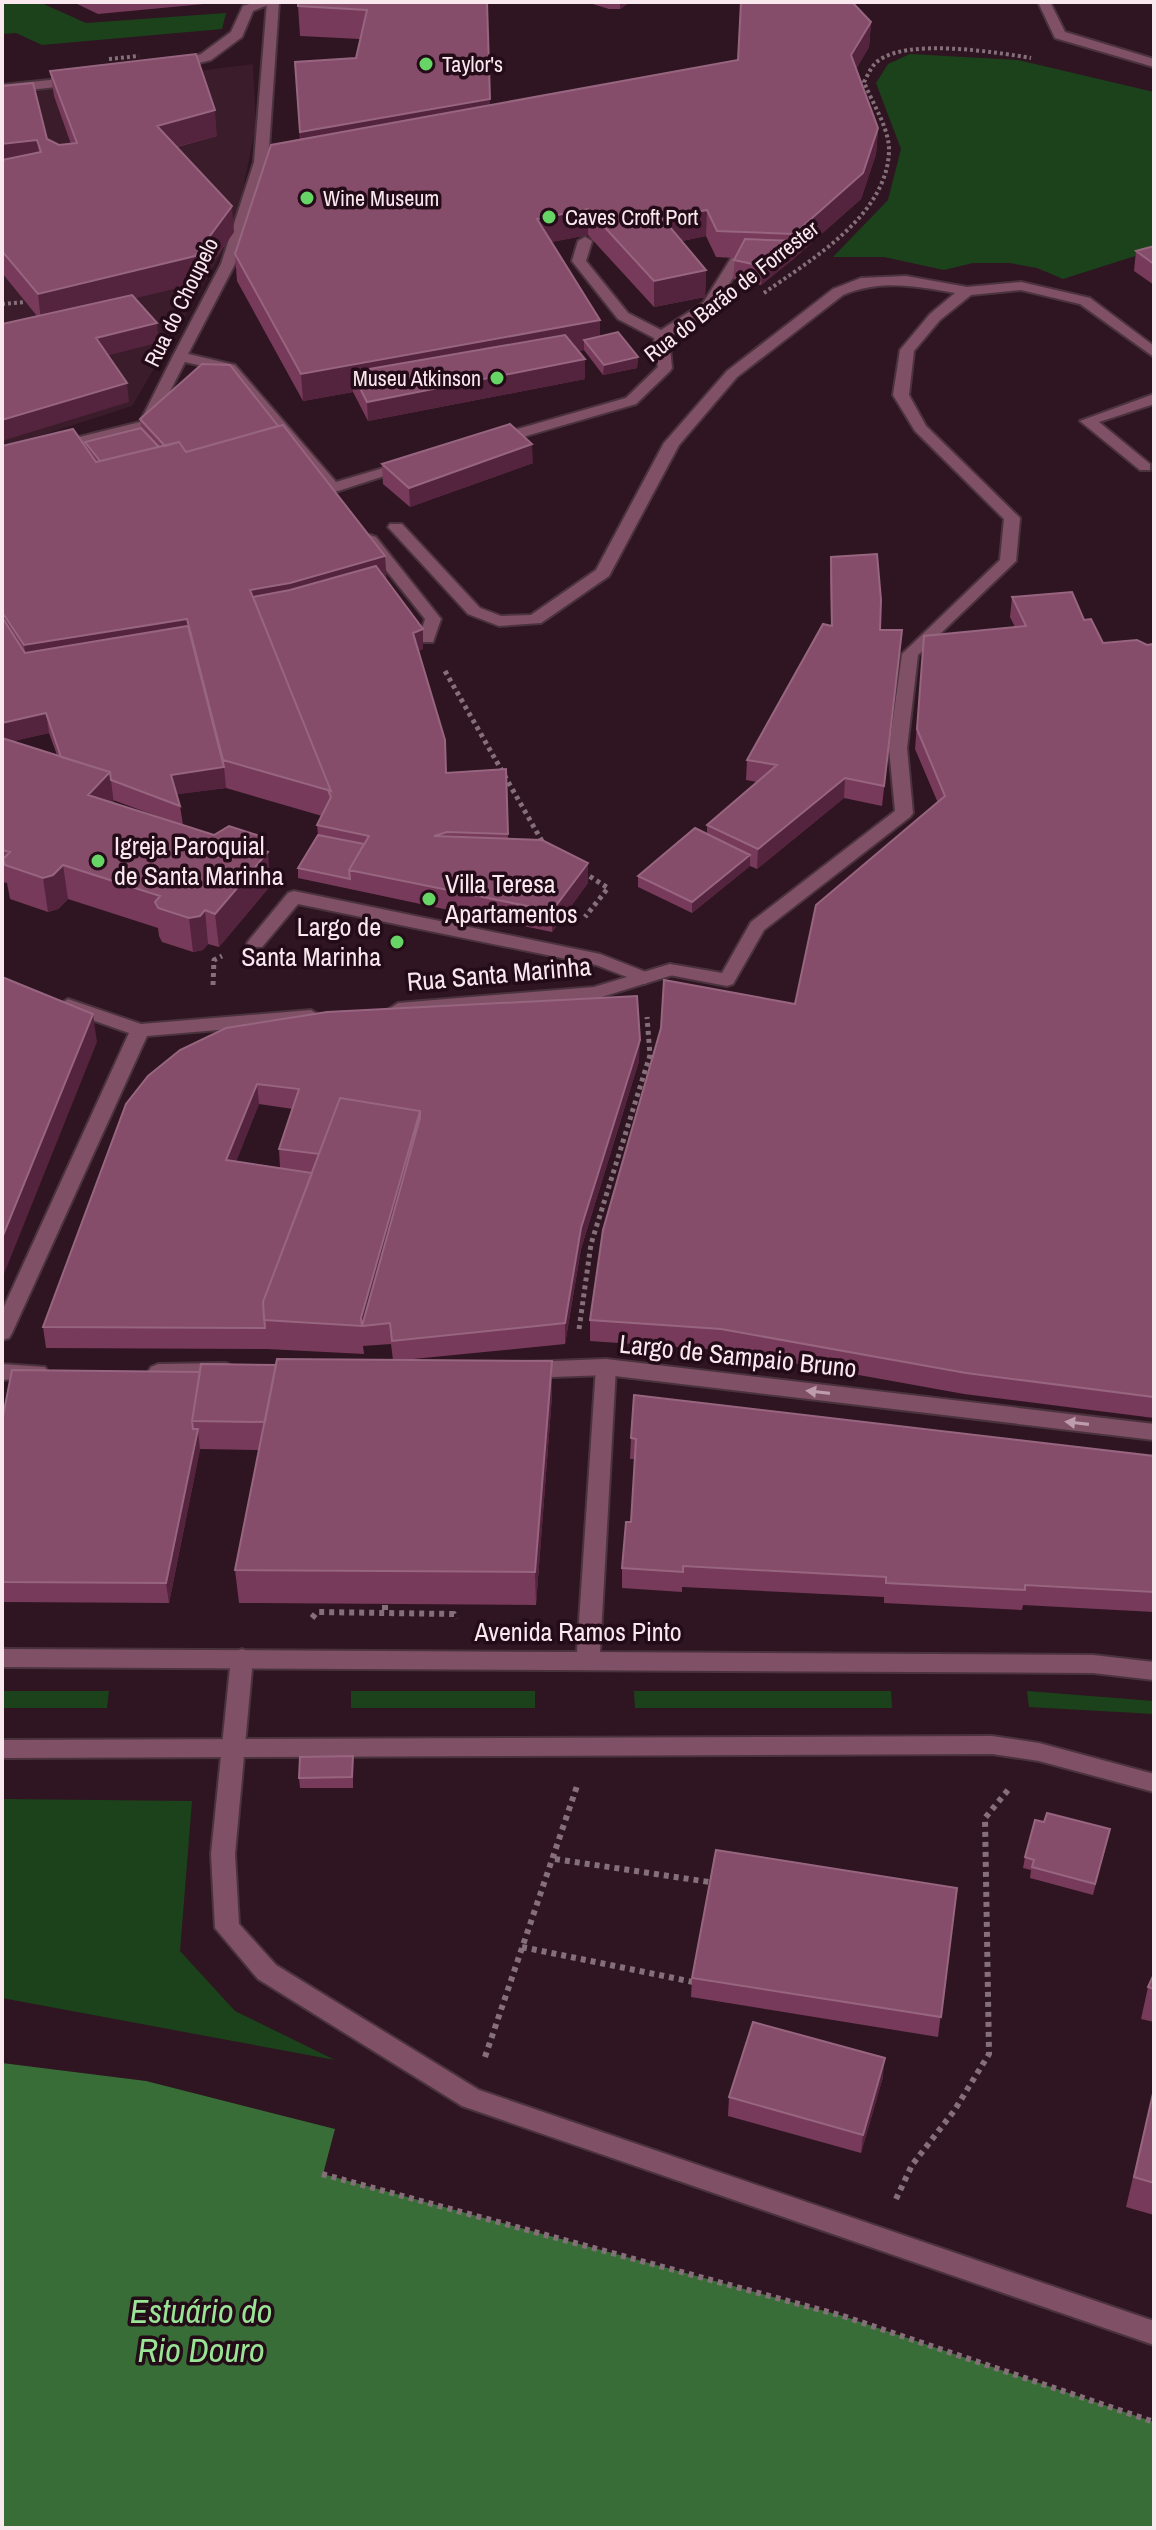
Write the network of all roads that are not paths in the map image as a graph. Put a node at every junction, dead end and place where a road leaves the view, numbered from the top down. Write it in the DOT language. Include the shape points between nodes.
graph roads {
  1 [pos="271,2"];
  2 [pos="1044,2"];
  3 [pos="1154,63"];
  4 [pos="162,71"];
  5 [pos="89,79"];
  6 [pos="2,89"];
  7 [pos="585,241"];
  8 [pos="738,258"];
  9 [pos="967,291"];
  10 [pos="661,336"];
  11 [pos="1154,353"];
  12 [pos="180,356"];
  13 [pos="1154,399"];
  14 [pos="482,444"];
  15 [pos="2,461"];
  16 [pos="423,462"];
  17 [pos="1145,467"];
  18 [pos="358,526"];
  19 [pos="396,527"];
  20 [pos="427,639"];
  21 [pos="256,943"];
  22 [pos="645,978"];
  23 [pos="43,996"];
  24 [pos="375,1011"];
  25 [pos="328,1015"];
  26 [pos="140,1030"];
  27 [pos="2,1333"];
  28 [pos="606,1367"];
  29 [pos="510,1370"];
  30 [pos="240,1371"];
  31 [pos="2,1372"];
  32 [pos="66,1372"];
  33 [pos="145,1372"];
  34 [pos="1154,1432"];
  35 [pos="2,1658"];
  36 [pos="242,1658"];
  37 [pos="588,1660"];
  38 [pos="1154,1671"];
  39 [pos="233,1748"];
  40 [pos="2,1749"];
  41 [pos="1154,1783"];
  42 [pos="1154,2333"];
  1 -- 4 [label="street" via="248,9 237,34 206,57"];
  1 -- 12 [label="street, Rua do Choupelo" via="261,162 228,264"];
  2 -- 3 [label="street" via="1060,35"];
  5 -- 6 [label="street"];
  7 -- 10 [label="street" via="579,261 623,316"];
  8 -- 10 [label="street" via="721,293 700,317"];
  9 -- 11 [label="street" via="1021,286 1085,301"];
  9 -- 19 [label="street" via="906,280 861,282 826,301 732,374 672,443 603,573 535,620 499,621 474,611"];
  9 -- 22 [label="street, Rua Santa Marinha" via="907,350 901,395 920,428 1012,518 1008,561 910,654 898,748 904,813 757,926 727,980 670,970"];
  10 -- 14 [label="street, Rua do Barão de Forrester" via="665,368 631,401"];
  12 -- 15 [label="street, Rua do Choupelo" via="146,425"];
  12 -- 16 [label="street" via="230,368 336,495"];
  13 -- 17 [label="street" via="1088,421"];
  18 -- 20 [label="street" via="433,619"];
  21 -- 22 [label="street" via="294,897 600,960"];
  22 -- 24 [label="street, Rua Santa Marinha" via="595,993"];
  23 -- 26 [label="street"];
  25 -- 26 [label="street"];
  26 -- 27 [label="street"];
  28 -- 29 [label="street"];
  34 -- 28 [label="street, Largo de Sampaio Bruno, one-way"];
  28 -- 37 [label="street, Largo de Sampaio Bruno"];
  30 -- 33 [label="street"];
  31 -- 32 [label="street"];
  35 -- 36 [label="street, Avenida Ramos Pinto"];
  36 -- 37 [label="street, Avenida Ramos Pinto"];
  36 -- 39 [label="street"];
  37 -- 38 [label="street, Avenida Ramos Pinto" via="1093,1664"];
  39 -- 40 [label="street"];
  39 -- 41 [label="street" via="992,1745"];
  39 -- 42 [label="street" via="223,1854 227,1928 267,1972 471,2098"];
}
